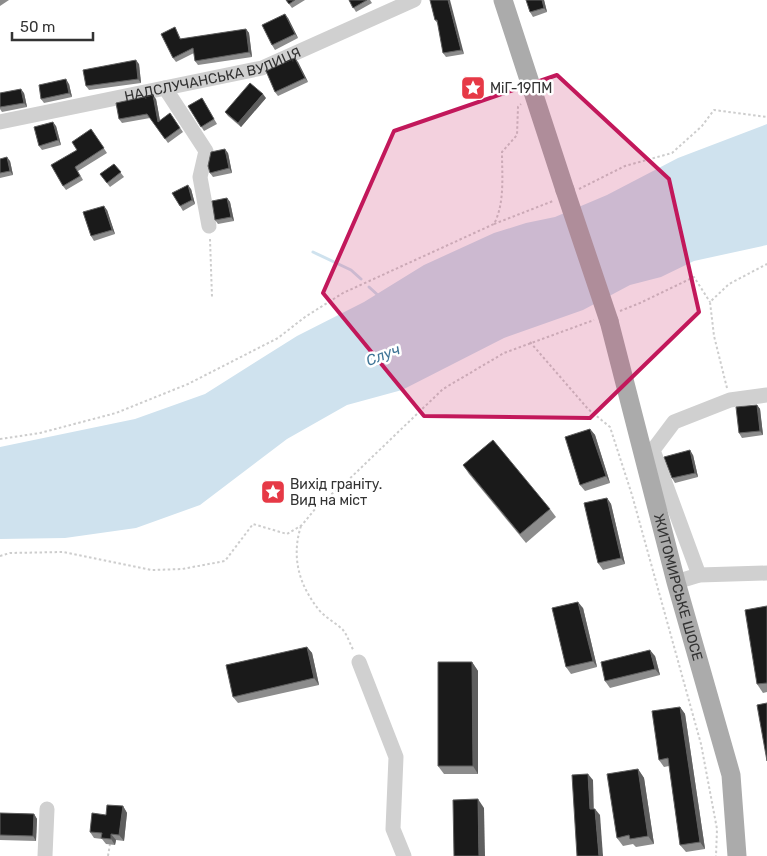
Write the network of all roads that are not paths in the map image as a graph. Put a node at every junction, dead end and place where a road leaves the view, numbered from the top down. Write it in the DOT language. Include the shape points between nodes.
graph roads {
  1 [pos="414,0"];
  2 [pos="503,0"];
  3 [pos="165,88"];
  4 [pos="0,122"];
  5 [pos="210,226"];
  6 [pos="767,395"];
  7 [pos="767,572"];
  8 [pos="699,575"];
  9 [pos="676,582"];
  10 [pos="359,662"];
  11 [pos="47,809"];
  12 [pos="46,856"];
  13 [pos="404,856"];
  14 [pos="737,856"];
  1 -- 3 [label="street, НАДСЛУЧАНСЬКА ВУЛИЦЯ" via="262,68"];
  2 -- 9 [label="main road, ЖИТОМИРСЬКЕ ШОСЕ, bridge" via="606,318"];
  3 -- 4 [label="street, НАДСЛУЧАНСЬКА ВУЛИЦЯ"];
  3 -- 5 [label="street" via="206,151 200,177"];
  6 -- 8 [label="street" via="730,400 674,422 653,450"];
  7 -- 8 [label="street"];
  8 -- 9 [label="street"];
  9 -- 14 [label="main road, ЖИТОМИРСЬКЕ ШОСЕ" via="731,775"];
  10 -- 13 [label="street" via="396,757 393,829"];
  11 -- 12 [label="street"];
}
